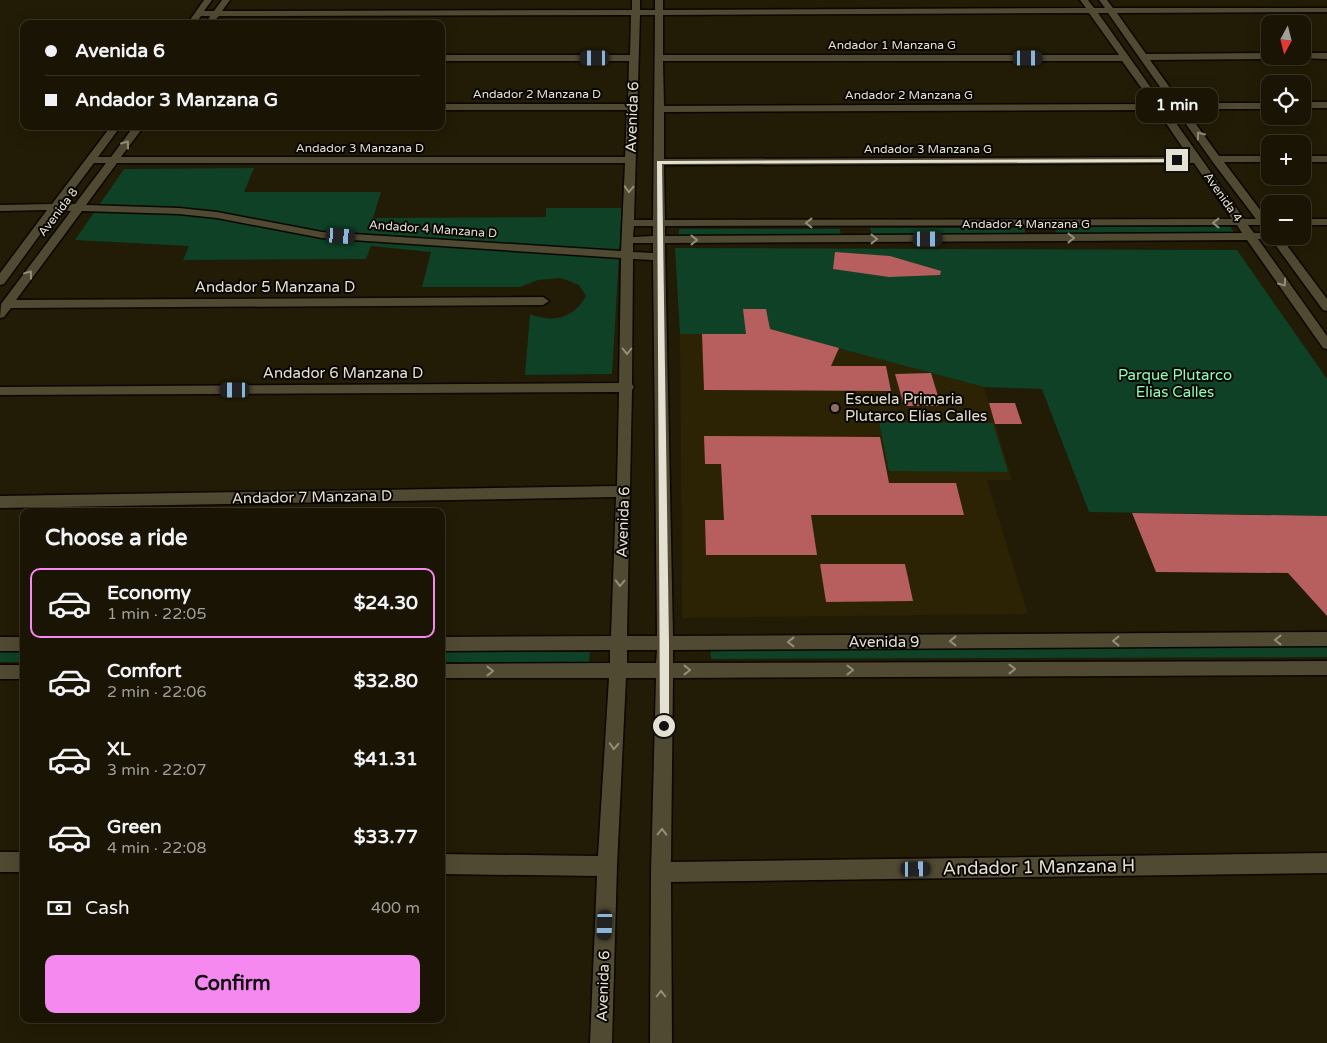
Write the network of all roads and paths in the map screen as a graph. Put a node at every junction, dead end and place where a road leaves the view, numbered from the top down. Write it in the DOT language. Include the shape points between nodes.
graph roads {
  1 [pos="208,0"];
  2 [pos="226,0"];
  3 [pos="1084,0"];
  4 [pos="1103,0"];
  5 [pos="636,6"];
  6 [pos="659,6"];
  7 [pos="1327,10"];
  8 [pos="1091,11"];
  9 [pos="1111,11"];
  10 [pos="198,14"];
  11 [pos="217,14"];
  12 [pos="194,20"];
  13 [pos="213,20"];
  14 [pos="1102,26"];
  15 [pos="1122,26"];
  16 [pos="1261,56"];
  17 [pos="1311,56"];
  18 [pos="1327,56"];
  19 [pos="1145,57"];
  20 [pos="445,58"];
  21 [pos="634,58"];
  22 [pos="659,58"];
  23 [pos="1125,58"];
  24 [pos="1311,105"];
  25 [pos="1327,105"];
  26 [pos="1180,106"];
  27 [pos="1261,106"];
  28 [pos="445,107"];
  29 [pos="634,107"];
  30 [pos="1158,107"];
  31 [pos="659,109"];
  32 [pos="113,130"];
  33 [pos="136,130"];
  34 [pos="1216,159"];
  35 [pos="1261,159"];
  36 [pos="1311,159"];
  37 [pos="1327,159"];
  38 [pos="91,160"];
  39 [pos="630,160"];
  40 [pos="1197,160"];
  41 [pos="114,161"];
  42 [pos="659,162"];
  43 [pos="1230,206"];
  44 [pos="1252,206"];
  45 [pos="56,207"];
  46 [pos="0,208"];
  47 [pos="78,209"];
  48 [pos="1261,217"];
  49 [pos="1311,222"];
  50 [pos="1327,222"];
  51 [pos="628,223"];
  52 [pos="659,223"];
  53 [pos="850,223"];
  54 [pos="1035,223"];
  55 [pos="1240,223"];
  56 [pos="1261,224"];
  57 [pos="1250,237"];
  58 [pos="1261,237"];
  59 [pos="1041,238"];
  60 [pos="853,239"];
  61 [pos="628,240"];
  62 [pos="660,240"];
  63 [pos="1281,245"];
  64 [pos="627,256"];
  65 [pos="659,257"];
  66 [pos="1292,260"];
  67 [pos="1267,261"];
  68 [pos="0,282"];
  69 [pos="543,301"];
  70 [pos="1327,308"];
  71 [pos="4,309"];
  72 [pos="1327,345"];
  73 [pos="627,387"];
  74 [pos="0,391"];
  75 [pos="624,491"];
  76 [pos="0,502"];
  77 [pos="1327,640"];
  78 [pos="665,643"];
  79 [pos="0,644"];
  80 [pos="20,644"];
  81 [pos="445,644"];
  82 [pos="618,644"];
  83 [pos="1327,668"];
  84 [pos="665,670"];
  85 [pos="445,671"];
  86 [pos="618,671"];
  87 [pos="0,672"];
  88 [pos="20,672"];
  89 [pos="0,862"];
  90 [pos="20,862"];
  91 [pos="1327,863"];
  92 [pos="445,864"];
  93 [pos="607,866"];
  94 [pos="661,872"];
  95 [pos="602,1043"];
  96 [pos="661,1043"];
  1 -- 10 [label="street"];
  2 -- 11 [label="street"];
  3 -- 8 [label="street, Avenida 4"];
  4 -- 9 [label="street, Avenida 4"];
  5 -- 6 [label="street"];
  5 -- 11 [label="street"];
  5 -- 21 [label="street, Avenida 6"];
  6 -- 8 [label="street"];
  6 -- 22 [label="street, Avenida 6"];
  7 -- 9 [label="street"];
  8 -- 9 [label="street"];
  8 -- 14 [label="street, Avenida 4"];
  9 -- 15 [label="street, Avenida 4"];
  10 -- 11 [label="street"];
  10 -- 12 [label="street"];
  11 -- 13 [label="street"];
  14 -- 15 [label="street"];
  14 -- 23 [label="street, Avenida 4"];
  15 -- 19 [label="street, Avenida 4"];
  16 -- 19 [label="street"];
  17 -- 18 [label="street"];
  19 -- 26 [label="street, Avenida 4"];
  20 -- 21 [label="street"];
  21 -- 29 [label="street, Avenida 6"];
  22 -- 23 [label="street, Andador 1 Manzana G"];
  22 -- 31 [label="street, Avenida 6"];
  23 -- 30 [label="street, Avenida 4"];
  24 -- 25 [label="street"];
  26 -- 27 [label="street"];
  34 -- 26 [label="street, Avenida 4, one-way"];
  28 -- 29 [label="street, Andador 2 Manzana D"];
  29 -- 39 [label="street, Avenida 6"];
  30 -- 31 [label="street, Andador 2 Manzana G"];
  30 -- 40 [label="street, Avenida 4"];
  31 -- 42 [label="street, Avenida 6"];
  32 -- 38 [label="street, Avenida 8"];
  41 -- 33 [label="street, Avenida 8, one-way"];
  34 -- 35 [label="street"];
  34 -- 44 [label="street, Avenida 4"];
  36 -- 37 [label="street"];
  38 -- 41 [label="street, Andador 3 Manzana D"];
  38 -- 45 [label="street, Avenida 8"];
  39 -- 41 [label="street, Andador 3 Manzana D"];
  39 -- 51 [label="street, Avenida 6, one-way"];
  40 -- 42 [label="street, Andador 3 Manzana G"];
  40 -- 43 [label="street, Avenida 4"];
  41 -- 47 [label="street, Avenida 8"];
  42 -- 52 [label="street, Avenida 6"];
  43 -- 44 [label="street"];
  43 -- 55 [label="street, Avenida 4"];
  44 -- 48 [label="street, Avenida 4"];
  45 -- 46 [label="street, Andador 4 Manzana D"];
  45 -- 47 [label="street, Andador 4 Manzana D"];
  45 -- 68 [label="street, Avenida 8"];
  47 -- 64 [label="street, Andador 4 Manzana D" via="217,215 322,235"];
  71 -- 47 [label="street, Avenida 8, one-way"];
  49 -- 50 [label="street"];
  51 -- 52 [label="street, Andador 4 Manzana G"];
  51 -- 61 [label="street, Avenida 6"];
  53 -- 52 [label="street, Andador 4 Manzana G, one-way"];
  52 -- 62 [label="street, Avenida 6"];
  53 -- 54 [label="street, Andador 4 Manzana G"];
  53 -- 60 [label="street"];
  55 -- 54 [label="street, Andador 4 Manzana G, one-way"];
  54 -- 59 [label="street"];
  55 -- 56 [label="street, Andador 4 Manzana G"];
  55 -- 57 [label="street, Avenida 4"];
  57 -- 58 [label="street, Andador 4 Manzana G"];
  59 -- 57 [label="street, Andador 4 Manzana G, one-way"];
  57 -- 67 [label="street, Avenida 4"];
  60 -- 59 [label="street, Andador 4 Manzana G, one-way"];
  62 -- 60 [label="street, Andador 4 Manzana G, one-way"];
  61 -- 62 [label="street, Andador 4 Manzana G"];
  61 -- 64 [label="street, Avenida 6"];
  62 -- 65 [label="street, Avenida 6"];
  63 -- 66 [label="street"];
  64 -- 65 [label="street, Andador 4 Manzana D"];
  64 -- 73 [label="street, Avenida 6, one-way"];
  65 -- 78 [label="street, Avenida 6"];
  66 -- 67 [label="street"];
  66 -- 70 [label="street"];
  67 -- 72 [label="street, Avenida 4, one-way"];
  69 -- 71 [label="street, Andador 5 Manzana D"];
  73 -- 74 [label="street, Andador 6 Manzana D"];
  73 -- 75 [label="street, Avenida 6"];
  75 -- 76 [label="street, Andador 7 Manzana D"];
  75 -- 82 [label="street, Avenida 6, one-way"];
  77 -- 78 [label="street, Avenida 9, one-way"];
  78 -- 82 [label="street, Avenida 9"];
  78 -- 84 [label="street, Avenida 6"];
  79 -- 80 [label="street"];
  81 -- 82 [label="street, Avenida 9"];
  82 -- 86 [label="street, Avenida 6"];
  84 -- 83 [label="street, Avenida 9, one-way"];
  84 -- 86 [label="street, Avenida 9"];
  94 -- 84 [label="street, Avenida 6, one-way"];
  85 -- 86 [label="street, Avenida 9, one-way"];
  86 -- 93 [label="street, Avenida 6, one-way"];
  87 -- 88 [label="street"];
  89 -- 90 [label="street"];
  91 -- 94 [label="street, Andador 1 Manzana H"];
  92 -- 93 [label="street"];
  93 -- 95 [label="street, Avenida 6"];
  96 -- 94 [label="street, Avenida 6, one-way"];
}
